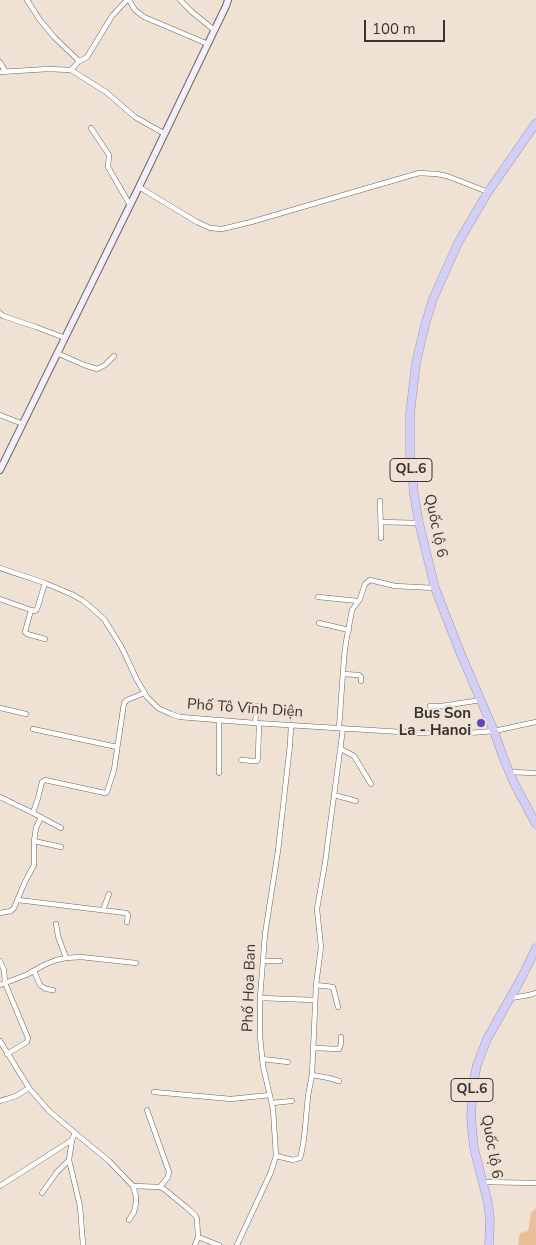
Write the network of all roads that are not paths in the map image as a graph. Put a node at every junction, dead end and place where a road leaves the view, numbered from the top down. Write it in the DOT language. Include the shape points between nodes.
graph roads {
  1 [pos="27,0"];
  2 [pos="128,0"];
  3 [pos="180,0"];
  4 [pos="228,0"];
  5 [pos="214,30"];
  6 [pos="208,44"];
  7 [pos="79,60"];
  8 [pos="0,62"];
  9 [pos="71,70"];
  10 [pos="2,72"];
  11 [pos="536,123"];
  12 [pos="91,128"];
  13 [pos="165,134"];
  14 [pos="139,187"];
  15 [pos="488,192"];
  16 [pos="130,205"];
  17 [pos="0,313"];
  18 [pos="65,338"];
  19 [pos="57,354"];
  20 [pos="114,356"];
  21 [pos="0,415"];
  22 [pos="23,424"];
  23 [pos="3,458"];
  24 [pos="0,470"];
  25 [pos="380,501"];
  26 [pos="381,522"];
  27 [pos="418,523"];
  28 [pos="381,538"];
  29 [pos="0,568"];
  30 [pos="45,583"];
  31 [pos="435,588"];
  32 [pos="318,597"];
  33 [pos="0,599"];
  34 [pos="358,602"];
  35 [pos="31,610"];
  36 [pos="319,623"];
  37 [pos="349,630"];
  38 [pos="45,639"];
  39 [pos="343,674"];
  40 [pos="361,681"];
  41 [pos="144,693"];
  42 [pos="481,700"];
  43 [pos="257,706"];
  44 [pos="430,706"];
  45 [pos="0,708"];
  46 [pos="26,714"];
  47 [pos="219,721"];
  48 [pos="536,722"];
  49 [pos="257,724"];
  50 [pos="291,725"];
  51 [pos="341,728"];
  52 [pos="33,729"];
  53 [pos="494,731"];
  54 [pos="118,747"];
  55 [pos="341,749"];
  56 [pos="241,760"];
  57 [pos="510,772"];
  58 [pos="219,773"];
  59 [pos="534,773"];
  60 [pos="371,784"];
  61 [pos="334,795"];
  62 [pos="0,797"];
  63 [pos="356,801"];
  64 [pos="33,813"];
  65 [pos="41,817"];
  66 [pos="536,824"];
  67 [pos="61,828"];
  68 [pos="34,841"];
  69 [pos="61,847"];
  70 [pos="109,894"];
  71 [pos="18,900"];
  72 [pos="103,910"];
  73 [pos="0,913"];
  74 [pos="127,922"];
  75 [pos="56,924"];
  76 [pos="536,948"];
  77 [pos="66,958"];
  78 [pos="263,961"];
  79 [pos="280,961"];
  80 [pos="0,962"];
  81 [pos="136,963"];
  82 [pos="34,971"];
  83 [pos="3,984"];
  84 [pos="316,985"];
  85 [pos="53,990"];
  86 [pos="536,993"];
  87 [pos="260,998"];
  88 [pos="509,999"];
  89 [pos="315,1000"];
  90 [pos="338,1007"];
  91 [pos="341,1036"];
  92 [pos="0,1041"];
  93 [pos="314,1048"];
  94 [pos="7,1054"];
  95 [pos="262,1059"];
  96 [pos="288,1062"];
  97 [pos="312,1075"];
  98 [pos="339,1081"];
  99 [pos="30,1088"];
  100 [pos="154,1092"];
  101 [pos="270,1095"];
  102 [pos="0,1101"];
  103 [pos="292,1102"];
  104 [pos="272,1103"];
  105 [pos="148,1110"];
  106 [pos="75,1133"];
  107 [pos="72,1140"];
  108 [pos="276,1156"];
  109 [pos="69,1160"];
  110 [pos="483,1182"];
  111 [pos="536,1184"];
  112 [pos="0,1186"];
  113 [pos="133,1186"];
  114 [pos="160,1186"];
  115 [pos="42,1193"];
  116 [pos="129,1220"];
  117 [pos="198,1237"];
  118 [pos="83,1245"];
  119 [pos="196,1245"];
  120 [pos="220,1245"];
  121 [pos="237,1245"];
  122 [pos="490,1245"];
  1 -- 7 [label="street" via="54,37"];
  2 -- 6 [label="street" via="144,17"];
  2 -- 7 [label="street" via="112,16 87,57"];
  3 -- 5 [label="street"];
  4 -- 5 [label="street"];
  5 -- 6 [label="street"];
  6 -- 13 [label="street"];
  7 -- 9 [label="street"];
  8 -- 10 [label="street"];
  9 -- 10 [label="street"];
  9 -- 13 [label="street" via="106,92 135,117"];
  11 -- 15 [label="highway, Quốc lộ 6 / QL.6"];
  12 -- 16 [label="street" via="109,154 108,167"];
  13 -- 14 [label="street"];
  14 -- 15 [label="street" via="197,222 222,229 419,173 447,176"];
  14 -- 16 [label="street"];
  15 -- 27 [label="highway, Quốc lộ 6 / QL.6" via="442,276 420,344 410,424 411,468"];
  16 -- 18 [label="street"];
  17 -- 18 [label="street"];
  18 -- 19 [label="street"];
  19 -- 20 [label="street" via="97,369"];
  19 -- 22 [label="street"];
  21 -- 22 [label="street"];
  22 -- 23 [label="street"];
  23 -- 24 [label="street"];
  25 -- 26 [label="street"];
  26 -- 27 [label="street"];
  26 -- 28 [label="street"];
  27 -- 31 [label="highway, Quốc lộ 6 / QL.6"];
  29 -- 30 [label="street, Phố Tô Vĩnh Diện"];
  30 -- 35 [label="street" via="37,609"];
  30 -- 41 [label="street, Phố Tô Vĩnh Diện" via="82,600 104,619 122,646"];
  31 -- 34 [label="street" via="395,586 370,580"];
  31 -- 42 [label="highway, Quốc lộ 6 / QL.6"];
  32 -- 34 [label="street"];
  33 -- 35 [label="street"];
  34 -- 37 [label="street" via="352,610"];
  35 -- 38 [label="street" via="25,632"];
  36 -- 37 [label="street"];
  37 -- 39 [label="street"];
  39 -- 40 [label="street" via="359,675"];
  39 -- 51 [label="street"];
  41 -- 47 [label="street, Phố Tô Vĩnh Diện" via="158,708 171,714"];
  41 -- 54 [label="street" via="124,703"];
  42 -- 44 [label="street"];
  42 -- 53 [label="highway, Quốc lộ 6 / QL.6"];
  43 -- 49 [label="street"];
  45 -- 46 [label="street"];
  47 -- 49 [label="street, Phố Tô Vĩnh Diện"];
  47 -- 58 [label="street"];
  48 -- 53 [label="street, Phố Tô Vĩnh Diện"];
  49 -- 50 [label="street, Phố Tô Vĩnh Diện"];
  49 -- 56 [label="street" via="258,758 254,761"];
  50 -- 51 [label="street, Phố Tô Vĩnh Diện"];
  50 -- 78 [label="street, Phố Hoa Ban"];
  51 -- 53 [label="street, Phố Tô Vĩnh Diện" via="418,734"];
  51 -- 55 [label="street"];
  52 -- 54 [label="street"];
  53 -- 57 [label="highway, Quốc lộ 6 / QL.6"];
  54 -- 64 [label="street" via="107,792 45,780"];
  55 -- 60 [label="street" via="354,756"];
  55 -- 61 [label="street"];
  57 -- 59 [label="street"];
  57 -- 66 [label="highway, Quốc lộ 6 / QL.6"];
  61 -- 63 [label="street"];
  61 -- 84 [label="street" via="326,862 316,909 321,947"];
  62 -- 64 [label="street"];
  64 -- 65 [label="street"];
  65 -- 67 [label="street"];
  65 -- 68 [label="street"];
  68 -- 69 [label="street"];
  68 -- 71 [label="street" via="34,865"];
  70 -- 72 [label="street"];
  71 -- 72 [label="street"];
  71 -- 73 [label="street" via="13,910"];
  72 -- 74 [label="street" via="126,912"];
  75 -- 77 [label="street"];
  76 -- 88 [label="highway, Quốc lộ 6 / QL.6"];
  77 -- 81 [label="street"];
  77 -- 82 [label="street"];
  78 -- 79 [label="street"];
  78 -- 87 [label="street, Phố Hoa Ban"];
  80 -- 83 [label="street" via="4,970"];
  82 -- 83 [label="street"];
  82 -- 85 [label="street" via="40,985"];
  83 -- 94 [label="street" via="28,1038 27,1042"];
  84 -- 89 [label="street"];
  84 -- 90 [label="street" via="333,987"];
  86 -- 88 [label="street"];
  87 -- 89 [label="street"];
  87 -- 95 [label="street, Phố Hoa Ban"];
  88 -- 110 [label="highway, Quốc lộ 6 / QL.6" via="487,1039 473,1084 471,1118 474,1148"];
  89 -- 93 [label="street"];
  91 -- 93 [label="street" via="339,1049"];
  92 -- 94 [label="street"];
  93 -- 97 [label="street"];
  94 -- 99 [label="street"];
  95 -- 96 [label="street"];
  95 -- 101 [label="street, Phố Hoa Ban"];
  97 -- 98 [label="street"];
  97 -- 108 [label="street" via="300,1158 293,1160"];
  99 -- 102 [label="street"];
  99 -- 106 [label="street" via="49,1111"];
  100 -- 101 [label="street" via="231,1099"];
  101 -- 104 [label="street, Phố Hoa Ban"];
  103 -- 104 [label="street"];
  104 -- 108 [label="street, Phố Hoa Ban"];
  105 -- 114 [label="street" via="169,1172"];
  106 -- 107 [label="street"];
  106 -- 113 [label="street"];
  107 -- 109 [label="street"];
  107 -- 112 [label="street"];
  108 -- 121 [label="street, Phố Hoa Ban"];
  109 -- 115 [label="street"];
  109 -- 118 [label="street" via="80,1206"];
  110 -- 111 [label="street"];
  110 -- 122 [label="highway, Quốc lộ 6 / QL.6" via="490,1220"];
  113 -- 114 [label="street"];
  113 -- 116 [label="street" via="136,1202"];
  114 -- 117 [label="street" via="195,1216"];
  117 -- 119 [label="street"];
  117 -- 120 [label="street"];
}
